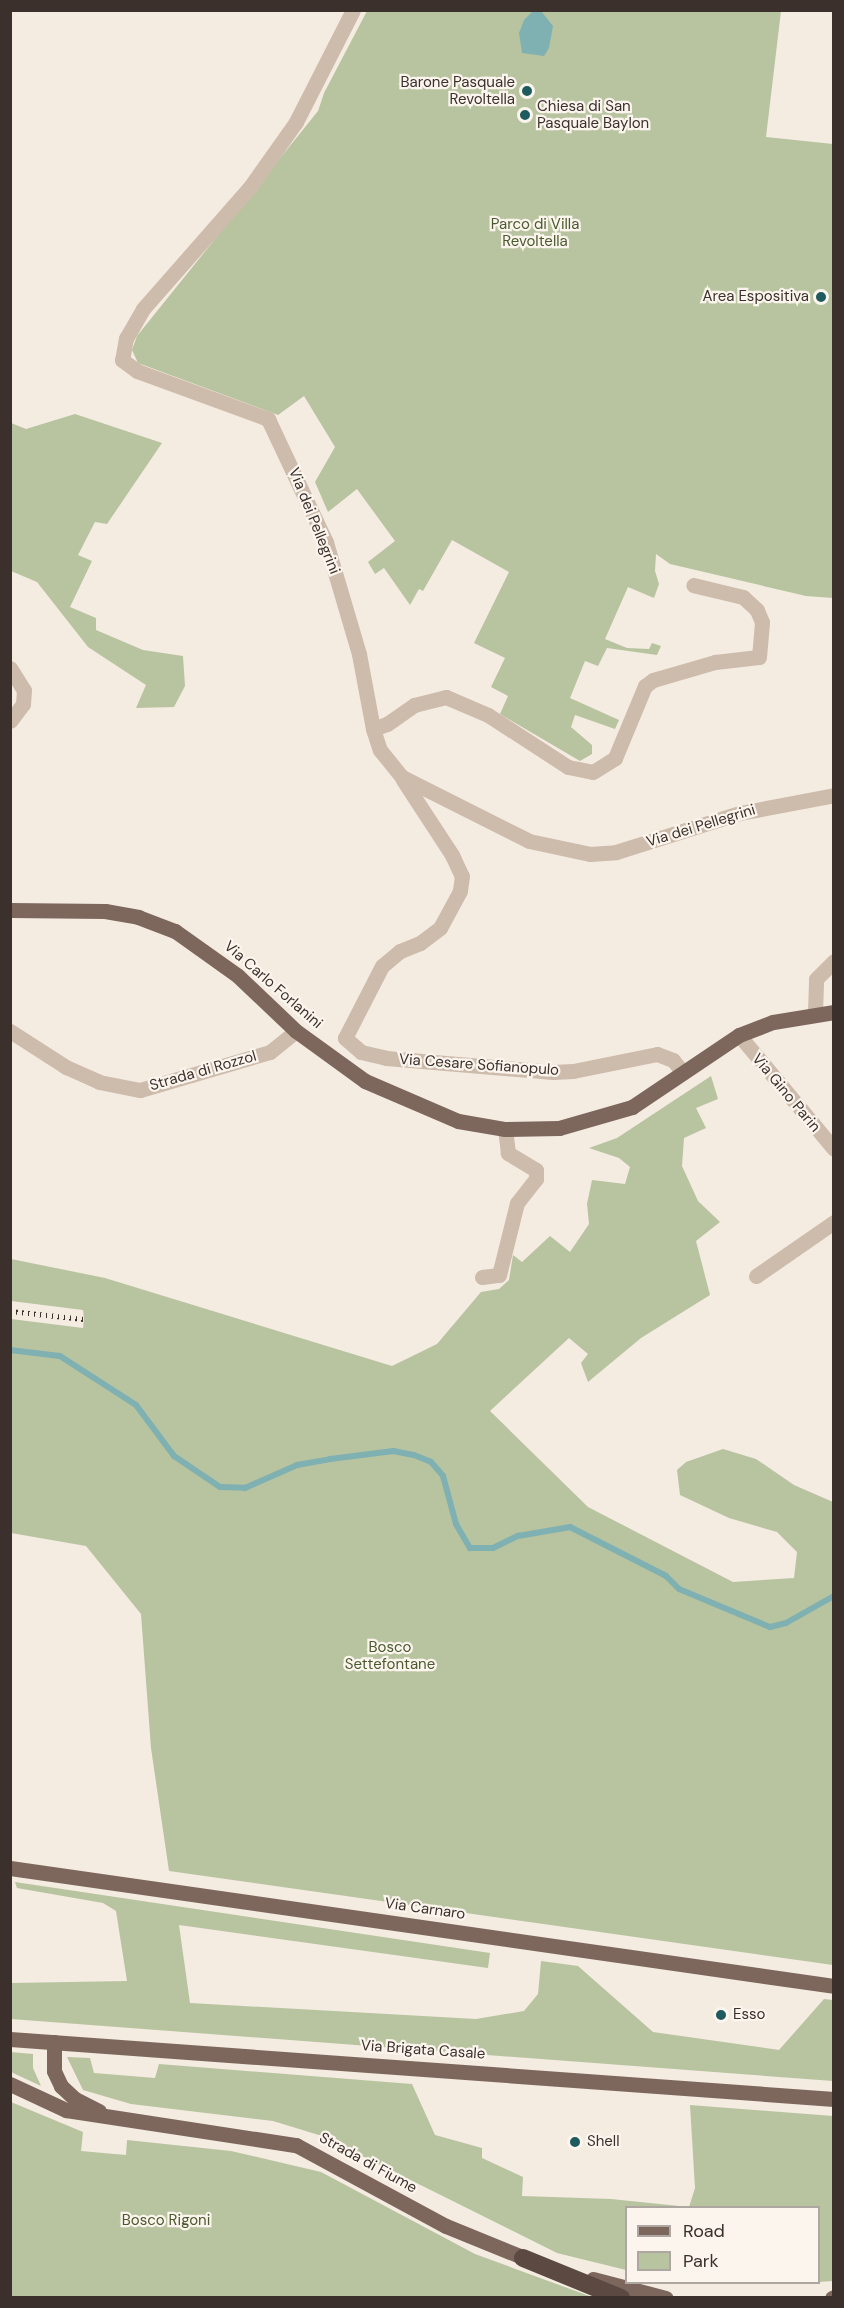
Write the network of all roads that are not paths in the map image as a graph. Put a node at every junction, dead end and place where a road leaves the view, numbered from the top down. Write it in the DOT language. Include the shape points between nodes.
graph roads {
  1 [pos="353,10"];
  2 [pos="693,585"];
  3 [pos="10,668"];
  4 [pos="10,721"];
  5 [pos="373,729"];
  6 [pos="402,777"];
  7 [pos="834,795"];
  8 [pos="10,910"];
  9 [pos="834,961"];
  10 [pos="815,1012"];
  11 [pos="834,1012"];
  12 [pos="10,1031"];
  13 [pos="296,1031"];
  14 [pos="739,1035"];
  15 [pos="682,1073"];
  16 [pos="505,1129"];
  17 [pos="834,1149"];
  18 [pos="834,1222"];
  19 [pos="756,1276"];
  20 [pos="482,1277"];
  21 [pos="10,1868"];
  22 [pos="834,1986"];
  23 [pos="10,2039"];
  24 [pos="54,2042"];
  25 [pos="10,2084"];
  26 [pos="834,2098"];
  27 [pos="115,2119"];
  28 [pos="523,2258"];
  29 [pos="621,2298"];
  30 [pos="666,2298"];
  1 -- 5 [label="street, Via dei Pellegrini" via="296,122 250,188 143,309 126,338 122,360 137,371 268,419 326,542 359,654"];
  2 -- 5 [label="street" via="743,597 757,610 762,622 759,657 715,662 653,680 645,686 615,758 593,772 568,767 488,715 446,698 414,705"];
  3 -- 4 [label="street" via="24,690 23,704"];
  5 -- 6 [label="street, Via dei Pellegrini" via="380,750"];
  6 -- 7 [label="street, Via dei Pellegrini" via="529,841 590,854 616,852 740,813"];
  6 -- 15 [label="street, Via Cesare Sofianopulo" via="452,855 462,876 460,891 440,928 382,966 345,1038 361,1052 386,1058 553,1072 657,1054 673,1060"];
  8 -- 13 [label="main road, Via Carlo Forlanini" via="105,911 138,917 175,931 238,976"];
  9 -- 10 [label="street" via="816,980"];
  10 -- 11 [label="main road, Via Carlo Forlanini"];
  10 -- 14 [label="main road, Via Carlo Forlanini"];
  12 -- 13 [label="street, Strada di Rozzol" via="99,1083 140,1090 270,1052"];
  13 -- 16 [label="main road, Via Carlo Forlanini" via="365,1081 409,1103 458,1121"];
  14 -- 15 [label="main road, Via Carlo Forlanini"];
  14 -- 17 [label="street, Via Gino Parin"];
  15 -- 16 [label="main road, Via Carlo Forlanini" via="632,1107 597,1119 559,1128"];
  16 -- 20 [label="street" via="508,1153 536,1170 536,1179 517,1203 499,1275"];
  18 -- 19 [label="street"];
  21 -- 22 [label="main road, Via Carnaro"];
  23 -- 24 [label="main road, Via Brigata Casale"];
  24 -- 26 [label="main road, Via Brigata Casale"];
  24 -- 27 [label="main road" via="54,2071 61,2086 75,2099"];
  25 -- 27 [label="main road, Strada di Fiume" via="66,2110"];
  27 -- 28 [label="main road, Strada di Fiume" via="296,2145 446,2226"];
  28 -- 29 [label="highway"];
  28 -- 30 [label="main road, Strada di Fiume"];
}
